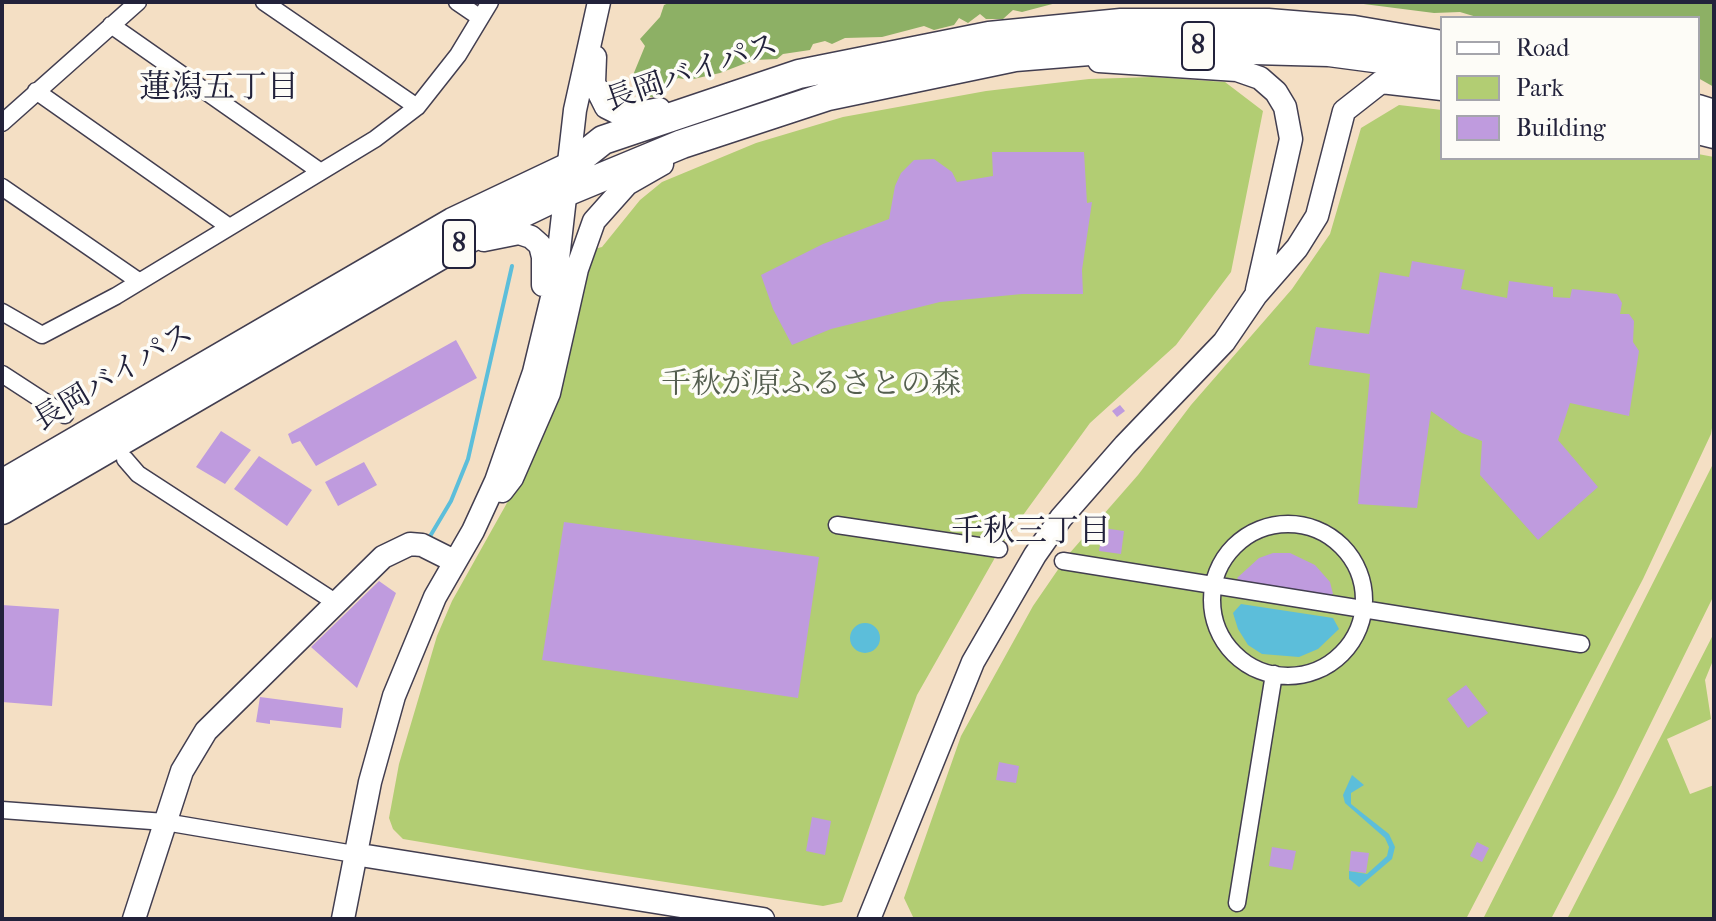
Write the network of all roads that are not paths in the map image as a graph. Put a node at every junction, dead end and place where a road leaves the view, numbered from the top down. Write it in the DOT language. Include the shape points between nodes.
graph roads {
  1 [pos="138,2"];
  2 [pos="264,2"];
  3 [pos="457,2"];
  4 [pos="490,2"];
  5 [pos="599,2"];
  6 [pos="608,2"];
  7 [pos="479,17"];
  8 [pos="111,25"];
  9 [pos="1440,45"];
  10 [pos="955,67"];
  11 [pos="1440,67"];
  12 [pos="799,74"];
  13 [pos="1440,89"];
  14 [pos="36,91"];
  15 [pos="417,107"];
  16 [pos="2,123"];
  17 [pos="727,130"];
  18 [pos="318,170"];
  19 [pos="568,179"];
  20 [pos="2,187"];
  21 [pos="228,226"];
  22 [pos="416,267"];
  23 [pos="137,280"];
  24 [pos="1256,295"];
  25 [pos="2,312"];
  26 [pos="2,374"];
  27 [pos="65,415"];
  28 [pos="125,459"];
  29 [pos="496,481"];
  30 [pos="2,484"];
  31 [pos="2,510"];
  32 [pos="837,525"];
  33 [pos="473,531"];
  34 [pos="999,549"];
  35 [pos="454,561"];
  36 [pos="1063,561"];
  37 [pos="1212,586"];
  38 [pos="335,602"];
  39 [pos="1364,610"];
  40 [pos="1581,644"];
  41 [pos="1274,674"];
  42 [pos="2,810"];
  43 [pos="165,822"];
  44 [pos="354,854"];
  45 [pos="1237,903"];
  46 [pos="134,919"];
  47 [pos="343,919"];
  48 [pos="763,919"];
  49 [pos="869,919"];
  1 -- 8 [label="street"];
  2 -- 15 [label="street"];
  3 -- 7 [label="street"];
  4 -- 7 [label="street"];
  5 -- 19 [label="street" via="577,97"];
  6 -- 12 [label="street" via="594,83 606,107 624,116 761,76"];
  7 -- 15 [label="street" via="458,55"];
  8 -- 14 [label="street"];
  8 -- 18 [label="street"];
  9 -- 12 [label="highway, 長岡バイパス / 8" via="1268,23 1121,23 989,36"];
  10 -- 11 [label="highway, 長岡バイパス / 8" via="1069,51 1185,46 1329,52"];
  10 -- 17 [label="highway, 長岡バイパス / 8" via="828,96"];
  10 -- 24 [label="street" via="1107,61 1237,70 1260,78 1285,107 1291,139"];
  12 -- 19 [label="highway, 長岡バイパス / 8" via="603,140"];
  13 -- 24 [label="street" via="1381,82 1344,111 1317,216"];
  14 -- 16 [label="street"];
  14 -- 21 [label="street"];
  15 -- 18 [label="street" via="375,139"];
  17 -- 19 [label="highway, 長岡バイパス / 8"];
  17 -- 33 [label="street" via="627,184 594,221 577,269 549,393 512,478"];
  18 -- 21 [label="street"];
  19 -- 22 [label="highway, 長岡バイパス / 8"];
  19 -- 29 [label="street" via="547,326"];
  19 -- 30 [label="highway, 長岡バイパス / 8" via="453,222"];
  20 -- 23 [label="street"];
  21 -- 23 [label="street"];
  22 -- 29 [label="street" via="504,234 531,237 540,245 542,290 502,435"];
  22 -- 31 [label="highway, 長岡バイパス / 8"];
  23 -- 25 [label="street" via="42,335"];
  24 -- 49 [label="street" via="1217,350 1061,518 1006,600 973,662"];
  26 -- 27 [label="street"];
  28 -- 38 [label="street" via="138,474"];
  29 -- 33 [label="street"];
  32 -- 34 [label="street"];
  33 -- 35 [label="street"];
  35 -- 38 [label="street" via="410,544 383,557"];
  35 -- 44 [label="street" via="394,696"];
  36 -- 37 [label="street"];
  37 -- 39 [label="street"];
  37 -- 39 [label="street" via="1219,565 1246,536 1263,528 1302,525 1329,536 1351,556 1359,571"];
  37 -- 41 [label="street" via="1213,611 1226,643 1257,669"];
  38 -- 43 [label="street" via="206,731 190,753"];
  39 -- 40 [label="street"];
  39 -- 41 [label="street" via="1360,628 1327,666 1311,673"];
  41 -- 45 [label="street"];
  42 -- 43 [label="street"];
  43 -- 44 [label="street"];
  43 -- 46 [label="street"];
  44 -- 47 [label="street"];
  44 -- 48 [label="street"];
}
